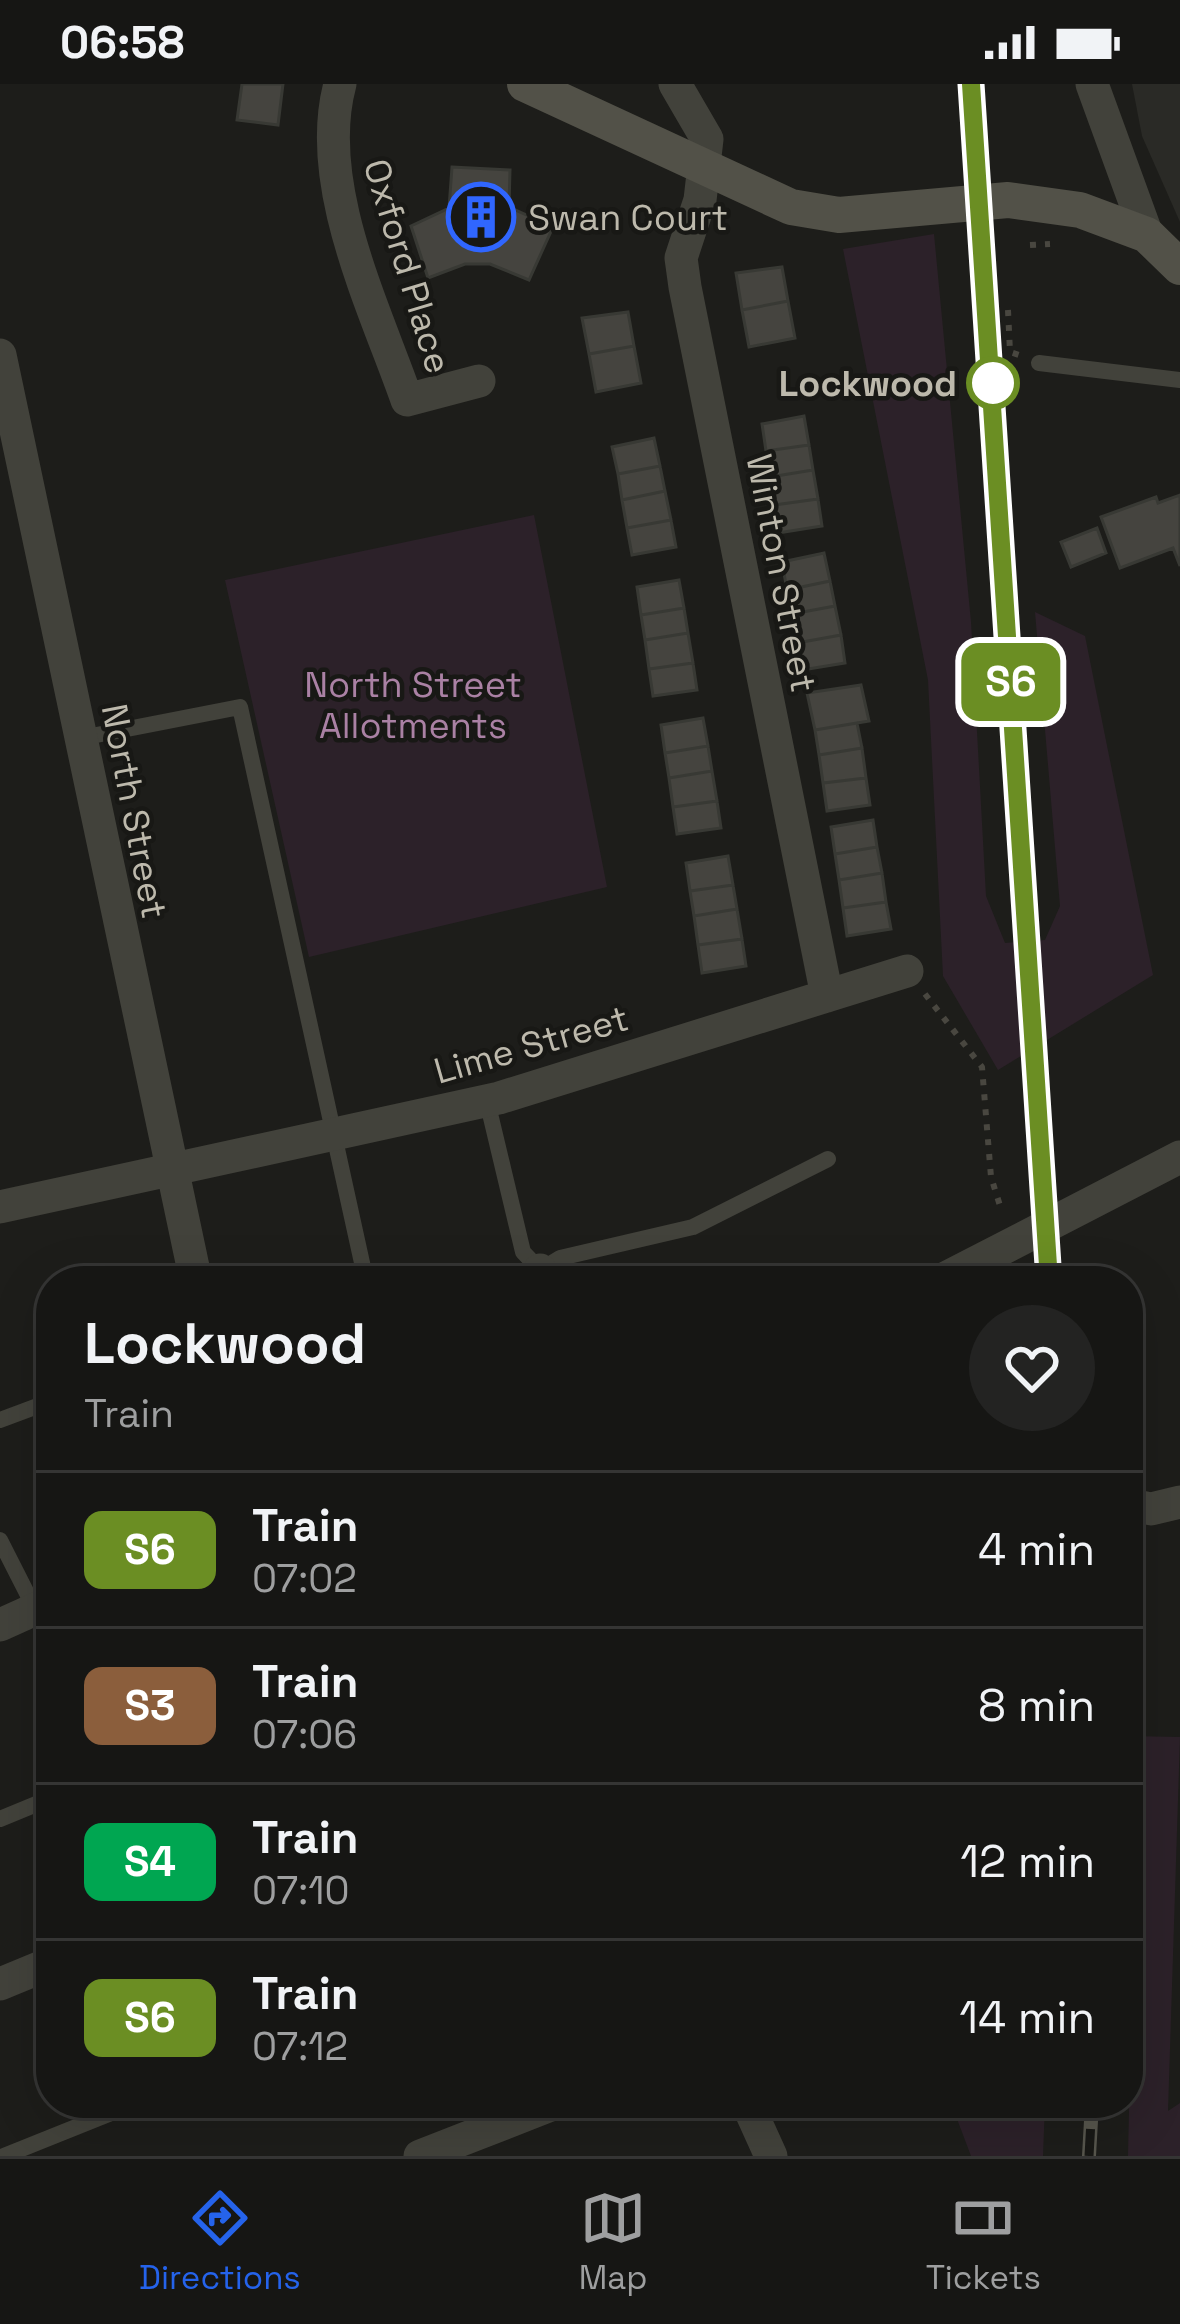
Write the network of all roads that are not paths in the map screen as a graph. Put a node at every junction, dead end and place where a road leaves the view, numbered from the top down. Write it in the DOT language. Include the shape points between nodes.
graph roads {
  1 [pos="340,84"];
  2 [pos="525,84"];
  3 [pos="675,84"];
  4 [pos="1092,84"];
  5 [pos="701,166"];
  6 [pos="1147,235"];
  7 [pos="1180,267"];
  8 [pos="0,355"];
  9 [pos="1039,363"];
  10 [pos="1180,380"];
  11 [pos="479,381"];
  12 [pos="81,738"];
  13 [pos="907,971"];
  14 [pos="827,996"];
  15 [pos="487,1101"];
  16 [pos="335,1134"];
  17 [pos="1180,1157"];
  18 [pos="828,1159"];
  19 [pos="171,1172"];
  20 [pos="0,1208"];
  21 [pos="1004,1259"];
  22 [pos="193,1266"];
  23 [pos="363,1266"];
  24 [pos="534,1266"];
  25 [pos="551,1266"];
  26 [pos="36,1407"];
  27 [pos="0,1420"];
  28 [pos="1180,1502"];
  29 [pos="1143,1507"];
  30 [pos="0,1540"];
  31 [pos="36,1594"];
  32 [pos="36,1608"];
  33 [pos="0,1624"];
  34 [pos="36,1804"];
  35 [pos="0,1819"];
  36 [pos="36,1970"];
  37 [pos="0,1984"];
  38 [pos="99,2118"];
  39 [pos="518,2118"];
  40 [pos="754,2118"];
  41 [pos="4,2156"];
  42 [pos="420,2156"];
  43 [pos="771,2156"];
  1 -- 11 [label="street, Oxford Place" via="332,157 406,400"];
  2 -- 5 [label="street"];
  3 -- 5 [label="street, Winton Street" via="707,139"];
  4 -- 6 [label="street"];
  5 -- 6 [label="street" via="790,207 839,215 1008,200 1080,210"];
  5 -- 14 [label="street, Winton Street" via="700,200 681,258 685,287"];
  6 -- 7 [label="street"];
  8 -- 12 [label="street, North Street"];
  9 -- 10 [label="lane"];
  12 -- 16 [label="lane" via="240,706"];
  12 -- 19 [label="street, North Street"];
  13 -- 14 [label="street, Lime Street"];
  14 -- 15 [label="street, Lime Street"];
  15 -- 16 [label="street, Lime Street"];
  15 -- 24 [label="lane" via="523,1252"];
  16 -- 19 [label="street, Lime Street"];
  16 -- 23 [label="lane"];
  17 -- 21 [label="street"];
  18 -- 25 [label="lane" via="693,1228"];
  19 -- 20 [label="street, Lime Street"];
  19 -- 22 [label="street, North Street"];
  26 -- 27 [label="lane"];
  28 -- 29 [label="street"];
  30 -- 31 [label="lane"];
  32 -- 33 [label="street"];
  34 -- 35 [label="lane"];
  36 -- 37 [label="street"];
  38 -- 41 [label="lane"];
  39 -- 42 [label="street"];
  40 -- 43 [label="street"];
}
